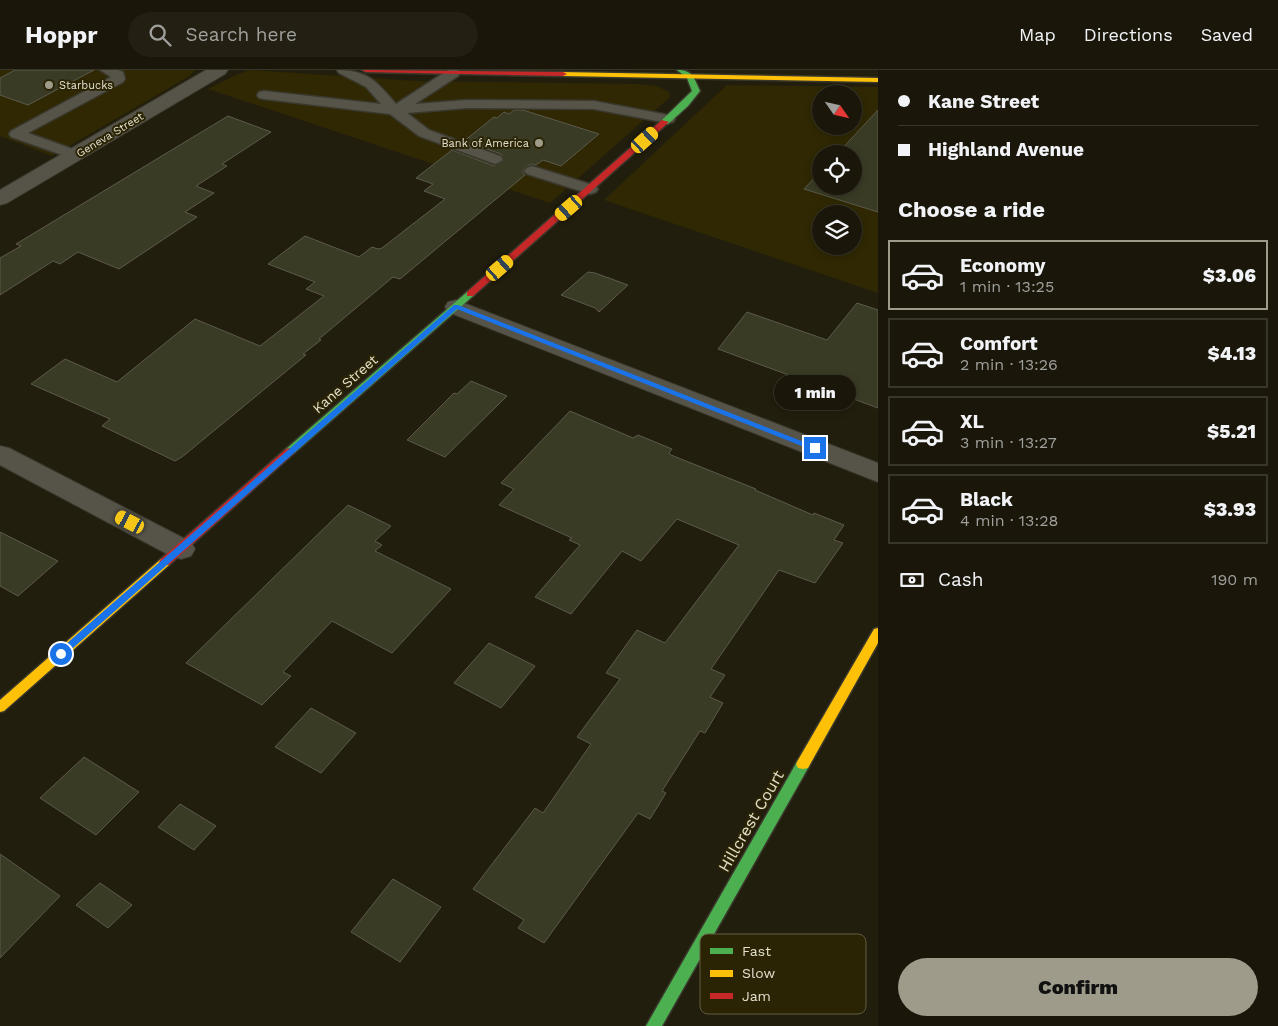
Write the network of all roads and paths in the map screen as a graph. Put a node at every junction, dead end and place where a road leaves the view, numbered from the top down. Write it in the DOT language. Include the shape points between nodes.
graph roads {
  1 [pos="107,70"];
  2 [pos="219,70"];
  3 [pos="344,70"];
  4 [pos="366,70"];
  5 [pos="688,72"];
  6 [pos="453,73"];
  7 [pos="878,80"];
  8 [pos="264,95"];
  9 [pos="394,110"];
  10 [pos="668,119"];
  11 [pos="0,128"];
  12 [pos="16,134"];
  13 [pos="76,155"];
  14 [pos="495,159"];
  15 [pos="532,171"];
  16 [pos="590,189"];
  17 [pos="0,199"];
  18 [pos="456,307"];
  19 [pos="0,454"];
  20 [pos="878,473"];
  21 [pos="181,548"];
  22 [pos="878,632"];
  23 [pos="0,707"];
  24 [pos="706,934"];
  25 [pos="700,945"];
  26 [pos="654,1026"];
  1 -- 12 [label="lane" via="118,75 118,79"];
  2 -- 13 [label="street, Geneva Street"];
  3 -- 9 [label="lane" via="371,84"];
  4 -- 6 [label="street"];
  5 -- 6 [label="street"];
  5 -- 7 [label="street"];
  5 -- 10 [label="street, Kane Street" via="695,94"];
  6 -- 9 [label="lane"];
  8 -- 9 [label="lane"];
  9 -- 10 [label="lane" via="467,104 594,105"];
  9 -- 14 [label="lane" via="424,133"];
  10 -- 16 [label="street, Kane Street"];
  11 -- 12 [label="lane"];
  12 -- 13 [label="lane"];
  13 -- 17 [label="street, Geneva Street"];
  15 -- 16 [label="lane"];
  16 -- 18 [label="street, Kane Street"];
  18 -- 20 [label="street"];
  18 -- 21 [label="street, Kane Street"];
  19 -- 21 [label="street"];
  21 -- 23 [label="street, Kane Street"];
  22 -- 24 [label="street, Hillcrest Court"];
  25 -- 26 [label="street, Hillcrest Court"];
}
